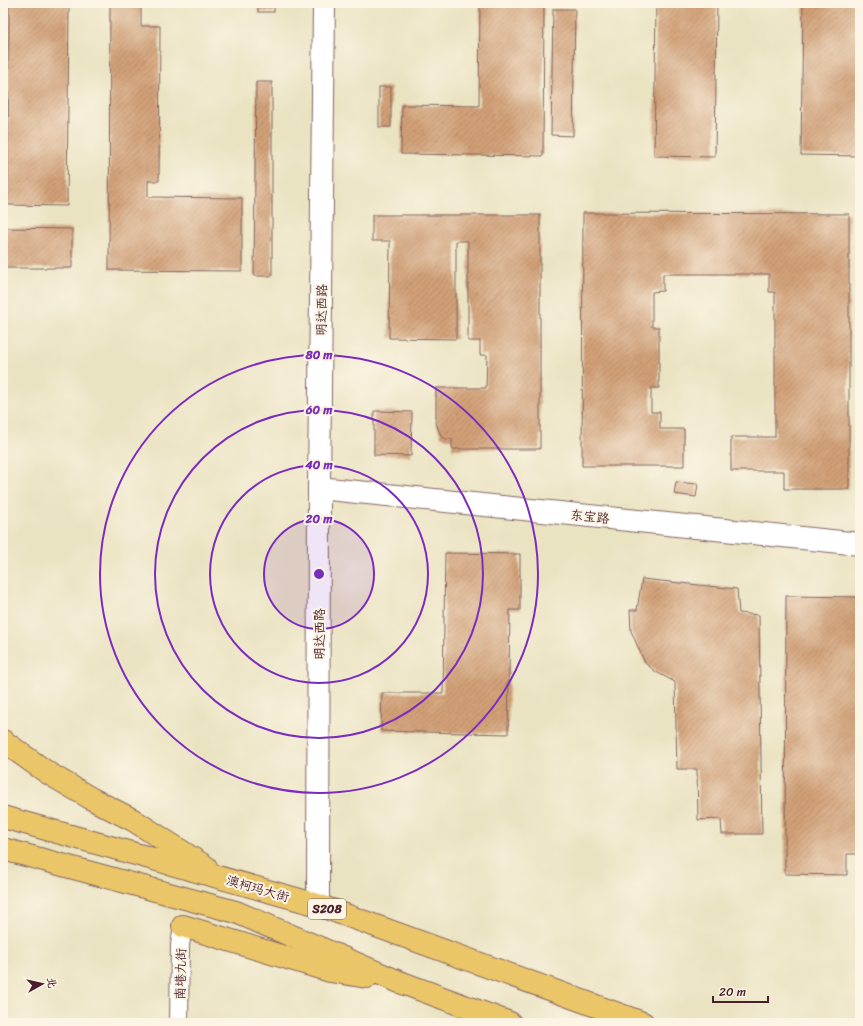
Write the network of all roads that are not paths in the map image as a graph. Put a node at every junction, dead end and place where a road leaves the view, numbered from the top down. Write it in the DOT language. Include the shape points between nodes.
graph roads {
  1 [pos="324,3"];
  2 [pos="319,488"];
  3 [pos="860,544"];
  4 [pos="3,741"];
  5 [pos="3,817"];
  6 [pos="3,849"];
  7 [pos="226,879"];
  8 [pos="318,905"];
  9 [pos="183,926"];
  10 [pos="398,981"];
  11 [pos="179,1023"];
  12 [pos="510,1023"];
  13 [pos="643,1023"];
  1 -- 2 [label="street, 明达西路"];
  2 -- 3 [label="street, 东宝路"];
  2 -- 8 [label="street, 明达西路"];
  4 -- 7 [label="main road" via="48,773 133,820"];
  5 -- 7 [label="main road, 澳柯玛大街 / S208"];
  6 -- 10 [label="main road" via="236,912"];
  7 -- 8 [label="main road, 澳柯玛大街 / S208"];
  8 -- 13 [label="main road, 澳柯玛大街 / S208"];
  9 -- 10 [label="main road" via="330,971"];
  9 -- 11 [label="street, 南塂九街" via="180,945"];
  10 -- 12 [label="main road"];
}
